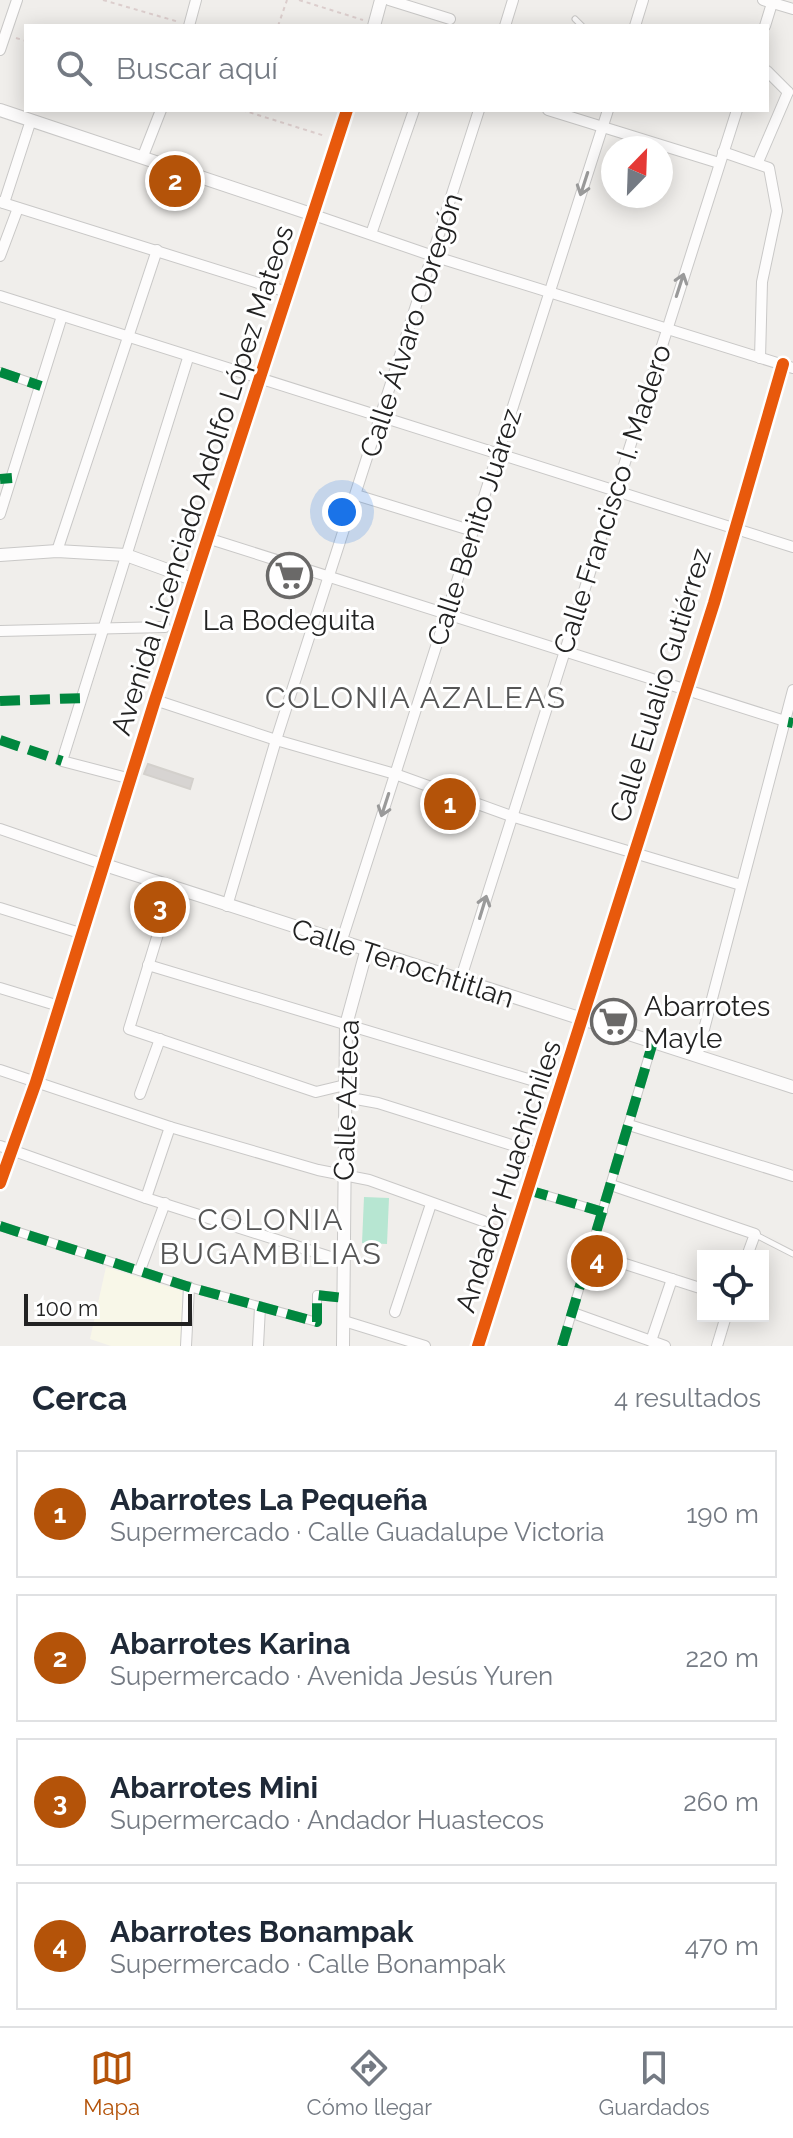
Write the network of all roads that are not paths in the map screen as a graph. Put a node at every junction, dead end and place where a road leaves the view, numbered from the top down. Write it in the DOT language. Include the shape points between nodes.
graph roads {
  1 [pos="17,0"];
  2 [pos="196,0"];
  3 [pos="381,0"];
  4 [pos="389,0"];
  5 [pos="513,0"];
  6 [pos="643,0"];
  7 [pos="769,1"];
  8 [pos="793,9"];
  9 [pos="450,19"];
  10 [pos="575,19"];
  11 [pos="190,24"];
  12 [pos="374,24"];
  13 [pos="506,24"];
  14 [pos="580,24"];
  15 [pos="636,24"];
  16 [pos="765,24"];
  17 [pos="0,50"];
  18 [pos="769,73"];
  19 [pos="791,92"];
  20 [pos="0,110"];
  21 [pos="160,112"];
  22 [pos="346,112"];
  23 [pos="413,112"];
  24 [pos="478,112"];
  25 [pos="554,112"];
  26 [pos="607,112"];
  27 [pos="736,112"];
  28 [pos="31,120"];
  29 [pos="603,127"];
  30 [pos="143,156"];
  31 [pos="721,158"];
  32 [pos="758,162"];
  33 [pos="2,202"];
  34 [pos="18,208"];
  35 [pos="314,215"];
  36 [pos="371,234"];
  37 [pos="157,250"];
  38 [pos="0,256"];
  39 [pos="433,256"];
  40 [pos="287,292"];
  41 [pos="549,292"];
  42 [pos="0,296"];
  43 [pos="62,316"];
  44 [pos="667,329"];
  45 [pos="129,337"];
  46 [pos="188,358"];
  47 [pos="760,358"];
  48 [pos="788,366"];
  49 [pos="0,372"];
  50 [pos="258,378"];
  51 [pos="41,386"];
  52 [pos="383,416"];
  53 [pos="499,452"];
  54 [pos="6,478"];
  55 [pos="617,492"];
  56 [pos="356,495"];
  57 [pos="0,514"];
  58 [pos="733,528"];
  59 [pos="473,531"];
  60 [pos="207,538"];
  61 [pos="793,547"];
  62 [pos="57,551"];
  63 [pos="0,555"];
  64 [pos="126,555"];
  65 [pos="327,578"];
  66 [pos="195,580"];
  67 [pos="446,614"];
  68 [pos="165,627"];
  69 [pos="103,630"];
  70 [pos="0,631"];
  71 [pos="563,651"];
  72 [pos="683,690"];
  73 [pos="793,690"];
  74 [pos="155,700"];
  75 [pos="792,704"];
  76 [pos="788,722"];
  77 [pos="276,740"];
  78 [pos="395,774"];
  79 [pos="131,779"];
  80 [pos="511,816"];
  81 [pos="0,829"];
  82 [pos="633,851"];
  83 [pos="105,865"];
  84 [pos="741,885"];
  85 [pos="172,888"];
  86 [pos="227,906"];
  87 [pos="0,908"];
  88 [pos="83,934"];
  89 [pos="341,943"];
  90 [pos="366,952"];
  91 [pos="148,965"];
  92 [pos="460,981"];
  93 [pos="0,988"];
  94 [pos="59,1006"];
  95 [pos="583,1020"];
  96 [pos="346,1025"];
  97 [pos="160,1039"];
  98 [pos="653,1042"];
  99 [pos="697,1056"];
  100 [pos="0,1070"];
  101 [pos="36,1082"];
  102 [pos="541,1083"];
  103 [pos="793,1087"];
  104 [pos="345,1091"];
  105 [pos="140,1094"];
  106 [pos="629,1125"];
  107 [pos="170,1127"];
  108 [pos="5,1148"];
  109 [pos="540,1154"];
  110 [pos="343,1174"];
  111 [pos="793,1176"];
  112 [pos="0,1183"];
  113 [pos="611,1185"];
  114 [pos="528,1190"];
  115 [pos="146,1198"];
  116 [pos="165,1203"];
  117 [pos="431,1204"];
  118 [pos="603,1212"];
  119 [pos="483,1221"];
  120 [pos="0,1226"];
  121 [pos="755,1234"];
  122 [pos="749,1250"];
  123 [pos="591,1253"];
  124 [pos="793,1254"];
  125 [pos="343,1261"];
  126 [pos="140,1270"];
  127 [pos="672,1279"];
  128 [pos="189,1287"];
  129 [pos="697,1287"];
  130 [pos="344,1298"];
  131 [pos="260,1307"];
  132 [pos="395,1312"];
  133 [pos="573,1313"];
  134 [pos="344,1321"];
  135 [pos="724,1322"];
  136 [pos="651,1341"];
  137 [pos="186,1346"];
  138 [pos="258,1346"];
  139 [pos="343,1346"];
  140 [pos="425,1346"];
  141 [pos="478,1346"];
  142 [pos="562,1346"];
  143 [pos="665,1346"];
  144 [pos="717,1346"];
  1 -- 17 [label="street"];
  2 -- 11 [label="street"];
  3 -- 12 [label="street"];
  4 -- 9 [label="street"];
  5 -- 13 [label="street"];
  6 -- 15 [label="street"];
  7 -- 8 [label="street"];
  7 -- 16 [label="street"];
  10 -- 14 [label="lane"];
  18 -- 19 [label="street"];
  19 -- 32 [label="street"];
  20 -- 28 [label="street"];
  21 -- 30 [label="street"];
  22 -- 35 [label="street, Avenida Licenciado Adolfo López Mateos"];
  23 -- 36 [label="street"];
  24 -- 39 [label="street, Calle Álvaro Obregón"];
  25 -- 29 [label="street"];
  26 -- 29 [label="street, Calle Benito Juárez"];
  27 -- 31 [label="street, Calle Francisco I. Madero"];
  28 -- 30 [label="street"];
  28 -- 33 [label="street"];
  29 -- 31 [label="street"];
  29 -- 41 [label="street, Calle Benito Juárez, one-way"];
  30 -- 35 [label="street"];
  31 -- 32 [label="street"];
  44 -- 31 [label="street, Calle Francisco I. Madero, one-way"];
  32 -- 47 [label="street" via="769,168 777,211 762,282"];
  33 -- 34 [label="street"];
  34 -- 37 [label="street"];
  34 -- 38 [label="street"];
  35 -- 36 [label="street"];
  35 -- 40 [label="street, Avenida Licenciado Adolfo López Mateos"];
  36 -- 39 [label="street"];
  37 -- 40 [label="street"];
  37 -- 45 [label="street"];
  39 -- 41 [label="street"];
  39 -- 52 [label="street, Calle Álvaro Obregón"];
  40 -- 50 [label="street, Avenida Licenciado Adolfo López Mateos"];
  41 -- 44 [label="street"];
  41 -- 53 [label="street, Calle Benito Juárez"];
  42 -- 43 [label="street"];
  43 -- 45 [label="street"];
  43 -- 51 [label="street"];
  44 -- 47 [label="street"];
  44 -- 55 [label="street, Calle Francisco I. Madero"];
  45 -- 46 [label="street"];
  45 -- 62 [label="street"];
  46 -- 50 [label="street"];
  46 -- 64 [label="street"];
  47 -- 48 [label="street"];
  48 -- 58 [label="street, Calle Eulalio Gutiérrez"];
  49 -- 51 [label="street"];
  50 -- 52 [label="street"];
  50 -- 60 [label="street, Avenida Licenciado Adolfo López Mateos"];
  51 -- 54 [label="street"];
  52 -- 53 [label="street"];
  52 -- 56 [label="street, Calle Álvaro Obregón"];
  53 -- 55 [label="street"];
  53 -- 59 [label="street, Calle Benito Juárez"];
  54 -- 57 [label="street"];
  55 -- 58 [label="street"];
  55 -- 71 [label="street, Calle Francisco I. Madero"];
  56 -- 59 [label="street"];
  56 -- 65 [label="street, Calle Álvaro Obregón"];
  58 -- 61 [label="street"];
  58 -- 72 [label="street, Calle Eulalio Gutiérrez"];
  59 -- 67 [label="street, Calle Benito Juárez"];
  60 -- 65 [label="street"];
  60 -- 66 [label="street, Avenida Licenciado Adolfo López Mateos"];
  62 -- 63 [label="street"];
  62 -- 64 [label="street"];
  64 -- 66 [label="street"];
  64 -- 69 [label="street"];
  65 -- 67 [label="street"];
  65 -- 77 [label="street, Calle Álvaro Obregón"];
  66 -- 74 [label="street, Avenida Licenciado Adolfo López Mateos"];
  67 -- 71 [label="street"];
  67 -- 78 [label="street, Calle Benito Juárez"];
  68 -- 69 [label="street"];
  69 -- 70 [label="street"];
  69 -- 79 [label="street" via="62,761"];
  71 -- 72 [label="street"];
  71 -- 80 [label="street, Calle Francisco I. Madero"];
  72 -- 76 [label="street"];
  72 -- 82 [label="street, Calle Eulalio Gutiérrez"];
  73 -- 75 [label="street"];
  74 -- 77 [label="street"];
  74 -- 79 [label="street, Avenida Licenciado Adolfo López Mateos"];
  75 -- 76 [label="street"];
  76 -- 84 [label="street"];
  77 -- 78 [label="street"];
  77 -- 86 [label="street, Calle Álvaro Obregón"];
  78 -- 80 [label="street"];
  78 -- 89 [label="street, Calle Benito Juárez, one-way"];
  79 -- 83 [label="street, Avenida Licenciado Adolfo López Mateos"];
  80 -- 82 [label="street"];
  92 -- 80 [label="street, Calle Francisco I. Madero, one-way"];
  81 -- 83 [label="street"];
  82 -- 84 [label="street"];
  82 -- 95 [label="street, Calle Eulalio Gutiérrez"];
  83 -- 85 [label="street, Calle Tenochtitlan"];
  83 -- 88 [label="street, Avenida Licenciado Adolfo López Mateos"];
  84 -- 99 [label="street"];
  85 -- 86 [label="street, Calle Tenochtitlan"];
  85 -- 91 [label="street"];
  86 -- 89 [label="street, Calle Tenochtitlan"];
  87 -- 88 [label="street"];
  88 -- 94 [label="street, Avenida Licenciado Adolfo López Mateos"];
  89 -- 90 [label="street, Calle Tenochtitlan"];
  90 -- 92 [label="street, Calle Tenochtitlan"];
  90 -- 96 [label="street, Calle Azteca"];
  91 -- 96 [label="street"];
  91 -- 97 [label="street" via="129,1029"];
  92 -- 95 [label="street, Calle Tenochtitlan"];
  93 -- 94 [label="street"];
  94 -- 101 [label="street, Avenida Licenciado Adolfo López Mateos"];
  95 -- 98 [label="street, Calle Tenochtitlan"];
  95 -- 109 [label="street, Andador Huachichiles"];
  96 -- 102 [label="street"];
  96 -- 104 [label="street, Calle Azteca"];
  97 -- 104 [label="street" via="316,1092"];
  97 -- 105 [label="street"];
  98 -- 99 [label="street, Calle Tenochtitlan"];
  98 -- 106 [label="street"];
  99 -- 103 [label="street, Calle Tenochtitlan"];
  100 -- 101 [label="street"];
  101 -- 107 [label="street"];
  101 -- 108 [label="street, Avenida Licenciado Adolfo López Mateos"];
  104 -- 109 [label="street"];
  104 -- 110 [label="street, Calle Azteca"];
  106 -- 111 [label="street"];
  106 -- 113 [label="street"];
  107 -- 110 [label="street"];
  107 -- 115 [label="street"];
  108 -- 112 [label="street, Avenida Licenciado Adolfo López Mateos"];
  108 -- 115 [label="street"];
  109 -- 114 [label="street, Andador Huachichiles"];
  110 -- 117 [label="street"];
  110 -- 125 [label="street, Calle Azteca"];
  113 -- 118 [label="street"];
  113 -- 121 [label="street"];
  114 -- 118 [label="street"];
  114 -- 141 [label="street, Andador Huachichiles"];
  115 -- 116 [label="street"];
  116 -- 125 [label="street"];
  116 -- 126 [label="street"];
  117 -- 119 [label="street"];
  117 -- 132 [label="street"];
  118 -- 123 [label="street"];
  120 -- 126 [label="street"];
  121 -- 122 [label="street"];
  121 -- 124 [label="lane"];
  123 -- 127 [label="street"];
  123 -- 133 [label="street"];
  125 -- 130 [label="street, Calle Azteca"];
  126 -- 128 [label="street"];
  127 -- 129 [label="street"];
  127 -- 136 [label="street"];
  128 -- 131 [label="street"];
  128 -- 137 [label="street"];
  130 -- 131 [label="street" via="317,1295 317,1322"];
  130 -- 134 [label="street, Calle Azteca"];
  131 -- 138 [label="street"];
  133 -- 136 [label="street"];
  133 -- 142 [label="street"];
  134 -- 139 [label="street, Calle Azteca"];
  134 -- 140 [label="street"];
  135 -- 144 [label="street"];
  136 -- 143 [label="street"];
}
